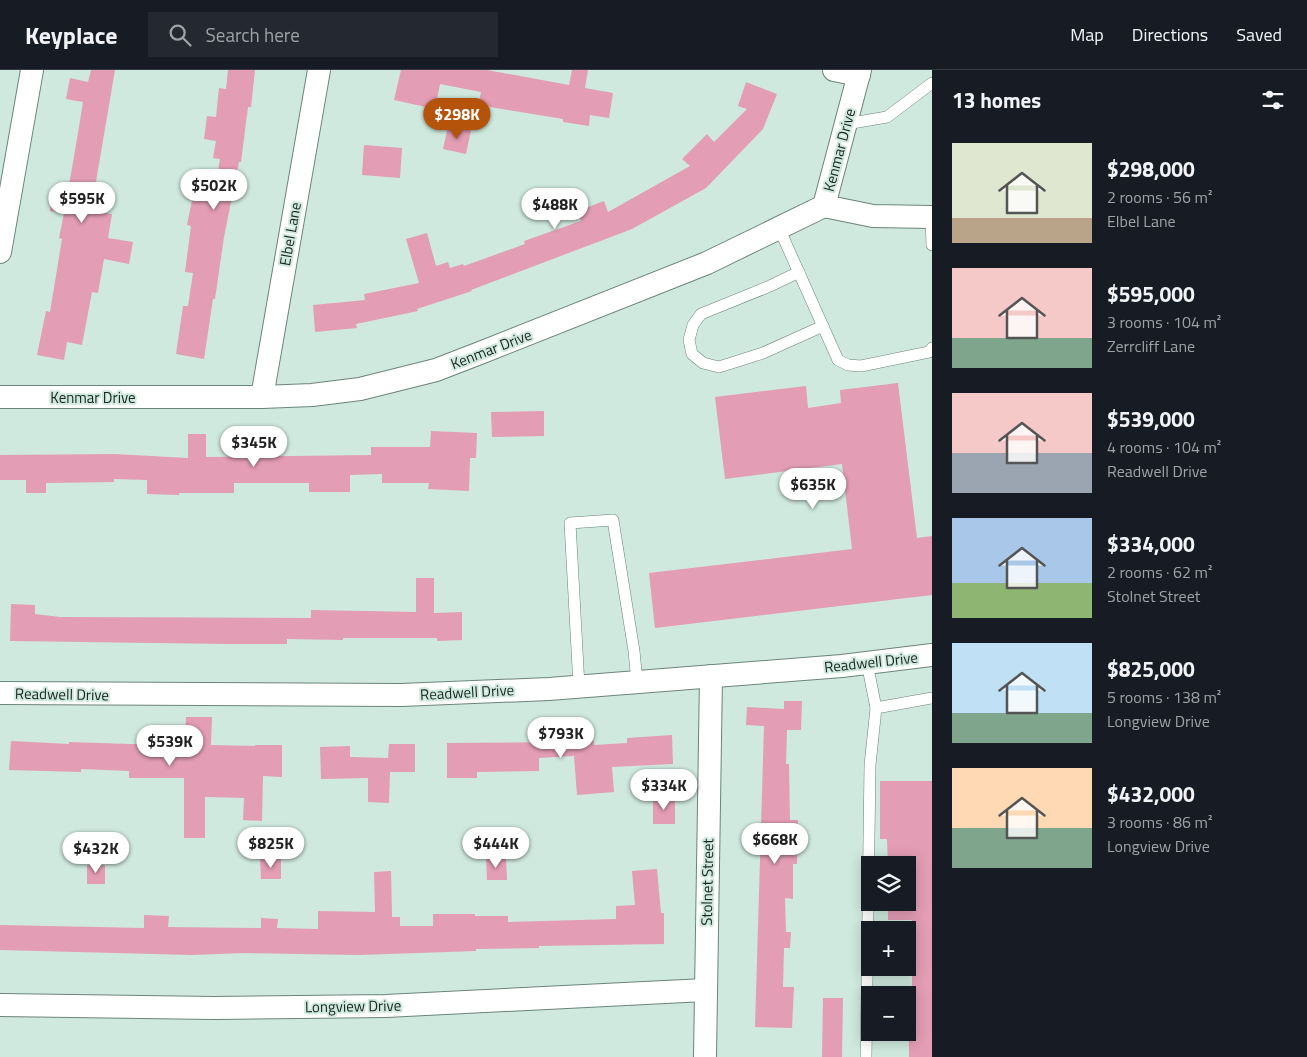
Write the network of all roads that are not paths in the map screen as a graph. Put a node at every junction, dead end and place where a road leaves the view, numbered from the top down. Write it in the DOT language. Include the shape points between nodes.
graph roads {
  1 [pos="32,70"];
  2 [pos="319,70"];
  3 [pos="834,70"];
  4 [pos="860,72"];
  5 [pos="932,83"];
  6 [pos="846,124"];
  7 [pos="824,206"];
  8 [pos="931,217"];
  9 [pos="779,228"];
  10 [pos="932,245"];
  11 [pos="0,252"];
  12 [pos="799,272"];
  13 [pos="824,326"];
  14 [pos="932,348"];
  15 [pos="0,397"];
  16 [pos="262,397"];
  17 [pos="932,655"];
  18 [pos="867,663"];
  19 [pos="711,676"];
  20 [pos="637,682"];
  21 [pos="579,686"];
  22 [pos="0,693"];
  23 [pos="932,698"];
  24 [pos="876,708"];
  25 [pos="705,990"];
  26 [pos="0,1005"];
  27 [pos="705,1057"];
  28 [pos="866,1057"];
  1 -- 11 [label="street"];
  2 -- 16 [label="street, Elbel Lane"];
  3 -- 4 [label="street"];
  4 -- 6 [label="street, Kenmar Drive"];
  5 -- 6 [label="lane" via="887,117"];
  6 -- 7 [label="street, Kenmar Drive"];
  7 -- 8 [label="street" via="874,216"];
  7 -- 9 [label="street, Kenmar Drive"];
  8 -- 10 [label="lane"];
  9 -- 12 [label="lane"];
  9 -- 16 [label="street, Kenmar Drive" via="707,263 436,370 360,388 312,395"];
  12 -- 13 [label="lane"];
  12 -- 13 [label="lane" via="701,314 693,325 689,340 692,354 703,363 719,367 763,353"];
  13 -- 14 [label="lane" via="838,360 848,365 861,366 929,352"];
  15 -- 16 [label="street, Kenmar Drive"];
  17 -- 18 [label="street, Readwell Drive"];
  18 -- 19 [label="street, Readwell Drive"];
  18 -- 24 [label="lane"];
  19 -- 20 [label="street, Readwell Drive"];
  19 -- 25 [label="street, Stolnet Street"];
  20 -- 21 [label="street, Readwell Drive"];
  20 -- 21 [label="lane" via="613,520 596,521 570,523"];
  21 -- 22 [label="street, Readwell Drive" via="401,695"];
  23 -- 24 [label="lane"];
  24 -- 28 [label="lane" via="870,765"];
  25 -- 26 [label="street, Longview Drive" via="377,1006"];
  25 -- 27 [label="street, Stolnet Street"];
}
